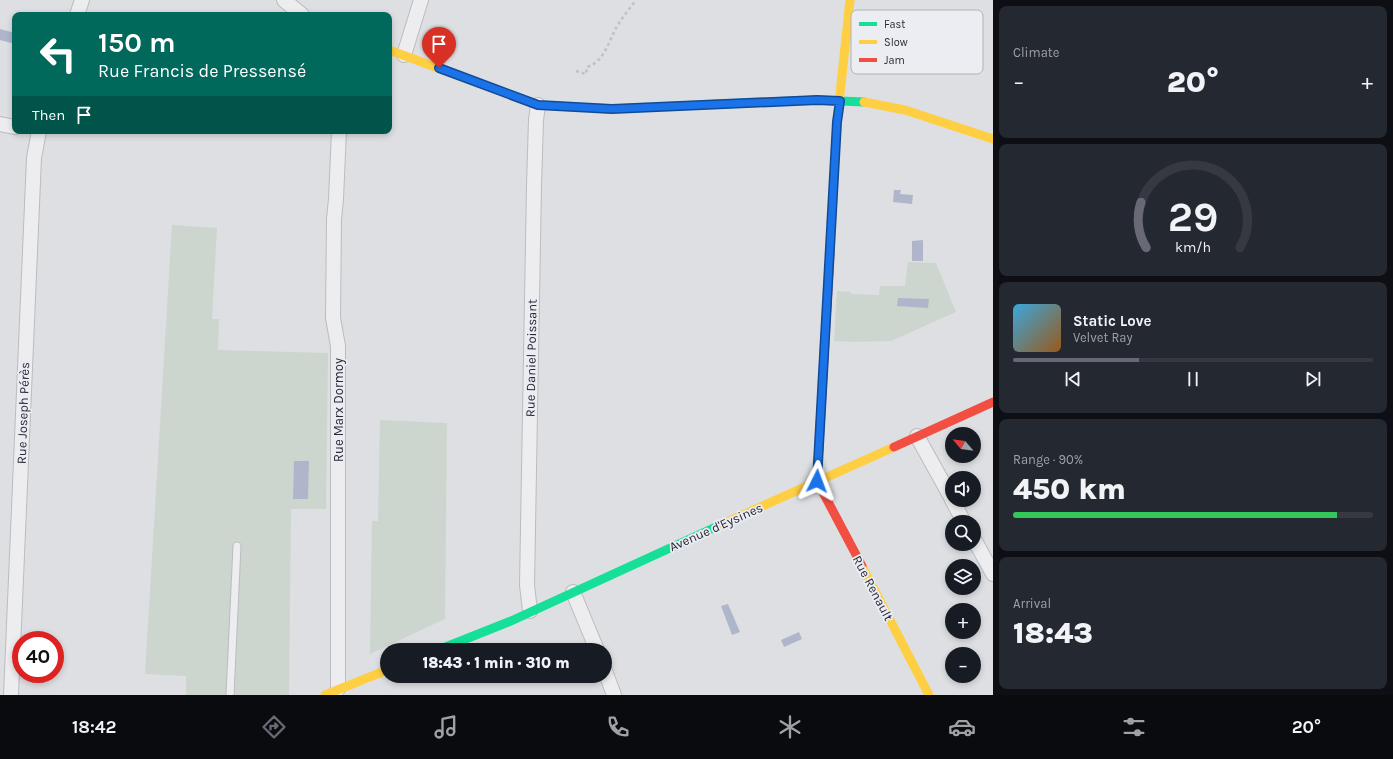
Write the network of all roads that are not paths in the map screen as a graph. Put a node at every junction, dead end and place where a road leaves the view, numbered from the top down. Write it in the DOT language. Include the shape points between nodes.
graph roads {
  1 [pos="82,0"];
  2 [pos="284,0"];
  3 [pos="421,0"];
  4 [pos="850,0"];
  5 [pos="78,12"];
  6 [pos="298,12"];
  7 [pos="392,51"];
  8 [pos="404,55"];
  9 [pos="840,101"];
  10 [pos="538,105"];
  11 [pos="0,124"];
  12 [pos="12,126"];
  13 [pos="39,134"];
  14 [pos="338,134"];
  15 [pos="993,139"];
  16 [pos="993,402"];
  17 [pos="917,436"];
  18 [pos="817,481"];
  19 [pos="945,487"];
  20 [pos="237,546"];
  21 [pos="981,551"];
  22 [pos="993,574"];
  23 [pos="573,592"];
  24 [pos="530,611"];
  25 [pos="456,643"];
  26 [pos="594,643"];
  27 [pos="380,673"];
  28 [pos="610,683"];
  29 [pos="332,692"];
  30 [pos="12,695"];
  31 [pos="230,695"];
  32 [pos="614,695"];
  33 [pos="929,695"];
  1 -- 5 [label="street"];
  2 -- 6 [label="street"];
  3 -- 8 [label="street"];
  4 -- 9 [label="street"];
  7 -- 8 [label="street"];
  8 -- 10 [label="street"];
  9 -- 10 [label="street" via="612,109"];
  9 -- 15 [label="street" via="861,101 905,110"];
  9 -- 18 [label="street" via="836,130"];
  10 -- 24 [label="street, Rue Daniel Poissant" via="534,185 528,577"];
  11 -- 12 [label="street"];
  13 -- 30 [label="street, Rue Joseph Pérès" via="34,158"];
  14 -- 29 [label="street, Rue Marx Dormoy" via="334,219 333,318 338,346"];
  16 -- 17 [label="street, Avenue d'Eysines"];
  17 -- 18 [label="street, Avenue d'Eysines"];
  17 -- 19 [label="street"];
  18 -- 23 [label="street, Avenue d'Eysines"];
  18 -- 33 [label="street, Rue Renault"];
  20 -- 31 [label="lane"];
  21 -- 22 [label="street"];
  23 -- 24 [label="street, Avenue d'Eysines"];
  23 -- 26 [label="street"];
  24 -- 25 [label="street, Avenue d'Eysines"];
  27 -- 29 [label="street"];
  28 -- 32 [label="street"];
}
